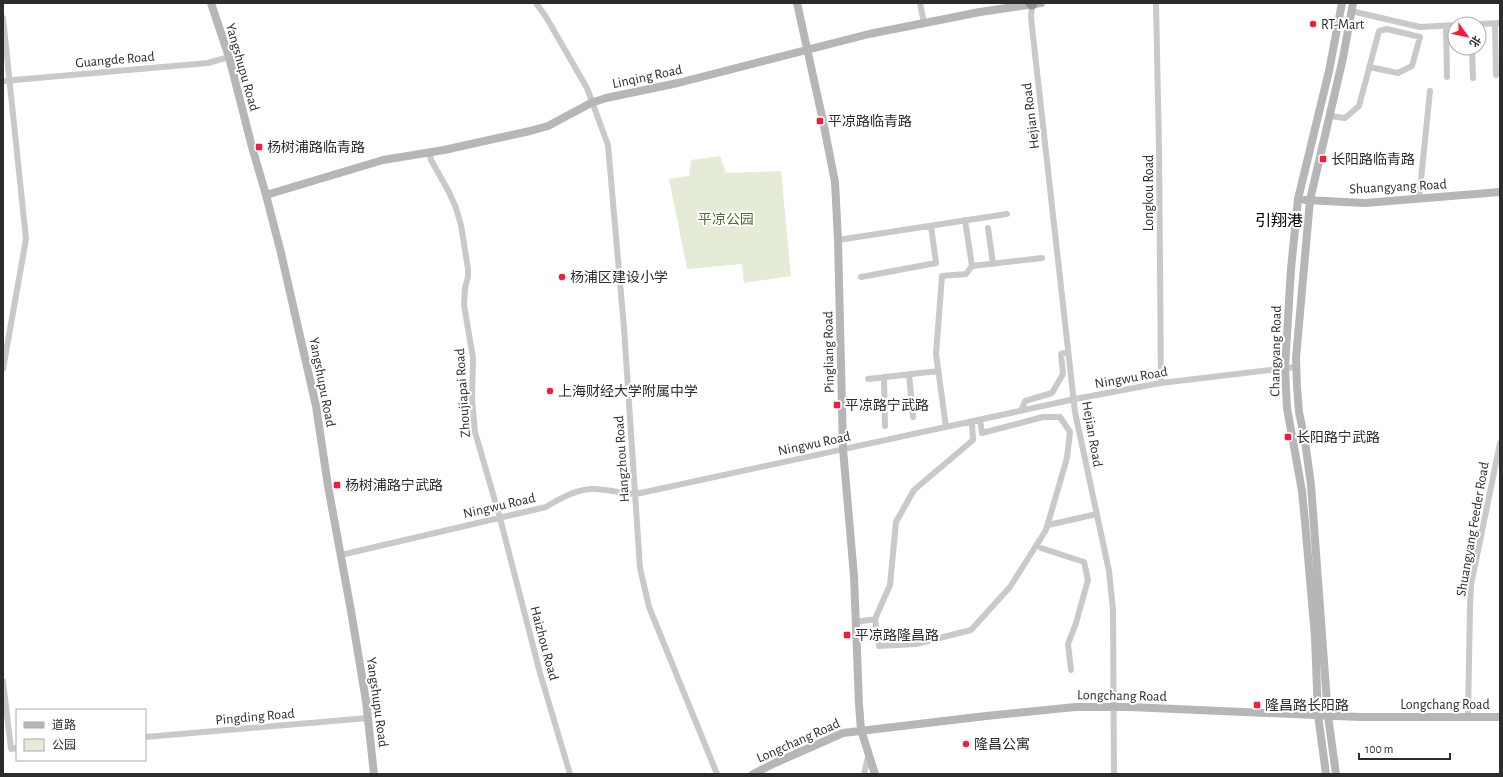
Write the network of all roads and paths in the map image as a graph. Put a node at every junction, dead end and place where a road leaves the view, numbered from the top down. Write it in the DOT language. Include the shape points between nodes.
graph roads {
  1 [pos="211,3"];
  2 [pos="536,3"];
  3 [pos="797,3"];
  4 [pos="920,3"];
  5 [pos="1034,3"];
  6 [pos="1156,3"];
  7 [pos="1342,3"];
  8 [pos="1352,7"];
  9 [pos="3,18"];
  10 [pos="924,23"];
  11 [pos="1497,23"];
  12 [pos="1487,24"];
  13 [pos="1446,26"];
  14 [pos="807,51"];
  15 [pos="1472,56"];
  16 [pos="229,57"];
  17 [pos="1369,67"];
  18 [pos="1496,75"];
  19 [pos="1447,77"];
  20 [pos="1473,78"];
  21 [pos="3,81"];
  22 [pos="10,81"];
  23 [pos="1430,91"];
  24 [pos="591,103"];
  25 [pos="1330,116"];
  26 [pos="429,152"];
  27 [pos="1500,192"];
  28 [pos="266,195"];
  29 [pos="1298,199"];
  30 [pos="1419,199"];
  31 [pos="1310,200"];
  32 [pos="1007,214"];
  33 [pos="965,220"];
  34 [pos="932,226"];
  35 [pos="988,228"];
  36 [pos="838,240"];
  37 [pos="1042,258"];
  38 [pos="993,264"];
  39 [pos="972,266"];
  40 [pos="861,277"];
  41 [pos="1068,352"];
  42 [pos="1296,367"];
  43 [pos="1285,368"];
  44 [pos="3,369"];
  45 [pos="938,371"];
  46 [pos="909,374"];
  47 [pos="884,377"];
  48 [pos="868,379"];
  49 [pos="1161,383"];
  50 [pos="1075,399"];
  51 [pos="1022,411"];
  52 [pos="913,417"];
  53 [pos="980,420"];
  54 [pos="972,422"];
  55 [pos="885,426"];
  56 [pos="946,427"];
  57 [pos="1500,443"];
  58 [pos="843,449"];
  59 [pos="636,494"];
  60 [pos="1096,514"];
  61 [pos="500,518"];
  62 [pos="1048,525"];
  63 [pos="1041,548"];
  64 [pos="341,554"];
  65 [pos="875,619"];
  66 [pos="856,622"];
  67 [pos="1071,670"];
  68 [pos="3,680"];
  69 [pos="1113,706"];
  70 [pos="1318,715"];
  71 [pos="1328,716"];
  72 [pos="1468,716"];
  73 [pos="1500,717"];
  74 [pos="368,718"];
  75 [pos="862,730"];
  76 [pos="146,737"];
  77 [pos="14,748"];
  78 [pos="868,751"];
  79 [pos="374,774"];
  80 [pos="570,774"];
  81 [pos="717,774"];
  82 [pos="753,774"];
  83 [pos="864,774"];
  84 [pos="875,774"];
  85 [pos="1114,774"];
  86 [pos="1326,774"];
  87 [pos="1336,774"];
  1 -- 16 [label="main road, Yangshupu Road"];
  2 -- 24 [label="street, Hangzhou Road" via="587,88"];
  3 -- 14 [label="main road, Pingliang Road"];
  4 -- 10 [label="street"];
  5 -- 10 [label="main road, Linqing Road"];
  5 -- 41 [label="street, Hejian Road" via="1031,18"];
  6 -- 49 [label="street, Longkou Road"];
  7 -- 29 [label="main road, Changyang Road" via="1329,72"];
  8 -- 13 [label="street" via="1420,27"];
  8 -- 25 [label="main road, Changyang Road"];
  9 -- 22 [label="street"];
  10 -- 14 [label="main road, Linqing Road"];
  11 -- 12 [label="street"];
  11 -- 18 [label="street"];
  13 -- 19 [label="street"];
  14 -- 24 [label="main road, Linqing Road"];
  14 -- 36 [label="main road, Pingliang Road" via="835,182"];
  15 -- 20 [label="street"];
  16 -- 22 [label="street, Guangde Road" via="208,62"];
  16 -- 28 [label="main road, Yangshupu Road"];
  17 -- 17 [label="street" via="1379,31 1387,29 1420,37 1412,66 1398,73"];
  17 -- 25 [label="street" via="1359,106 1345,118"];
  21 -- 22 [label="street, Guangde Road"];
  22 -- 44 [label="street" via="26,239"];
  23 -- 30 [label="street"];
  24 -- 26 [label="main road, Linqing Road" via="559,120 530,131"];
  24 -- 59 [label="street, Hangzhou Road" via="608,144"];
  25 -- 31 [label="main road, Changyang Road"];
  26 -- 28 [label="main road, Linqing Road" via="383,160"];
  26 -- 61 [label="street, Zhoujiapai Road" via="449,192 461,225 468,269 464,306 473,358 472,399 475,432"];
  27 -- 30 [label="main road, Shuangyang Road"];
  28 -- 64 [label="main road, Yangshupu Road" via="316,406"];
  29 -- 31 [label="main road, Shuangyang Road"];
  29 -- 43 [label="main road, Changyang Road"];
  30 -- 31 [label="main road, Shuangyang Road" via="1364,203"];
  31 -- 42 [label="main road, Changyang Road"];
  32 -- 33 [label="street"];
  33 -- 34 [label="street"];
  33 -- 39 [label="street"];
  34 -- 36 [label="street"];
  34 -- 40 [label="street" via="936,263"];
  35 -- 38 [label="street"];
  36 -- 58 [label="main road, Pingliang Road"];
  37 -- 38 [label="street"];
  38 -- 39 [label="street"];
  39 -- 45 [label="street" via="966,274 942,276 936,354"];
  41 -- 50 [label="street, Hejian Road"];
  41 -- 51 [label="street" via="1061,354 1063,374 1052,393 1025,401"];
  42 -- 43 [label="street, Ningwu Road"];
  42 -- 71 [label="main road, Changyang Road" via="1311,485"];
  43 -- 49 [label="street, Ningwu Road"];
  43 -- 70 [label="main road, Changyang Road" via="1287,408 1302,491 1306,530"];
  45 -- 46 [label="street"];
  45 -- 56 [label="street"];
  46 -- 47 [label="street"];
  46 -- 52 [label="street"];
  47 -- 48 [label="street"];
  47 -- 55 [label="street"];
  49 -- 50 [label="street, Ningwu Road"];
  50 -- 51 [label="street, Ningwu Road"];
  50 -- 60 [label="street, Hejian Road" via="1075,412"];
  51 -- 53 [label="street, Ningwu Road"];
  53 -- 54 [label="street, Ningwu Road"];
  53 -- 62 [label="street" via="982,433 1043,417 1060,417 1070,432 1067,458"];
  54 -- 56 [label="street, Ningwu Road"];
  54 -- 65 [label="street" via="973,440 914,490 896,522 890,585"];
  56 -- 58 [label="street, Ningwu Road"];
  57 -- 72 [label="street, Shuangyang Feeder Road" via="1471,585"];
  58 -- 59 [label="street, Ningwu Road"];
  58 -- 66 [label="main road, Pingliang Road"];
  59 -- 61 [label="street, Ningwu Road" via="584,490 546,507"];
  59 -- 81 [label="street, Hangzhou Road" via="640,568 649,607"];
  60 -- 62 [label="street"];
  60 -- 69 [label="street, Hejian Road" via="1112,591"];
  61 -- 64 [label="street, Ningwu Road"];
  61 -- 80 [label="street, Haizhou Road" via="534,651"];
  62 -- 65 [label="street" via="1010,587 971,630 916,644 879,646"];
  63 -- 67 [label="street" via="1084,562 1088,580 1068,644"];
  64 -- 74 [label="main road, Yangshupu Road"];
  65 -- 66 [label="street"];
  66 -- 75 [label="main road, Pingliang Road"];
  68 -- 77 [label="street"];
  69 -- 70 [label="main road, Longchang Road"];
  69 -- 75 [label="main road, Longchang Road" via="1075,707"];
  69 -- 85 [label="street, Hejian Road"];
  70 -- 71 [label="main road, Longchang Road"];
  70 -- 86 [label="main road, Changyang Road"];
  71 -- 72 [label="main road, Longchang Road"];
  71 -- 87 [label="main road, Changyang Road"];
  72 -- 73 [label="main road, Longchang Road"];
  74 -- 76 [label="street, Pingding Road"];
  74 -- 79 [label="main road, Yangshupu Road"];
  75 -- 78 [label="main road, Pingliang Road"];
  75 -- 82 [label="main road, Longchang Road" via="839,734"];
  78 -- 83 [label="street" via="868,763"];
  78 -- 84 [label="main road, Pingliang Road"];
}
